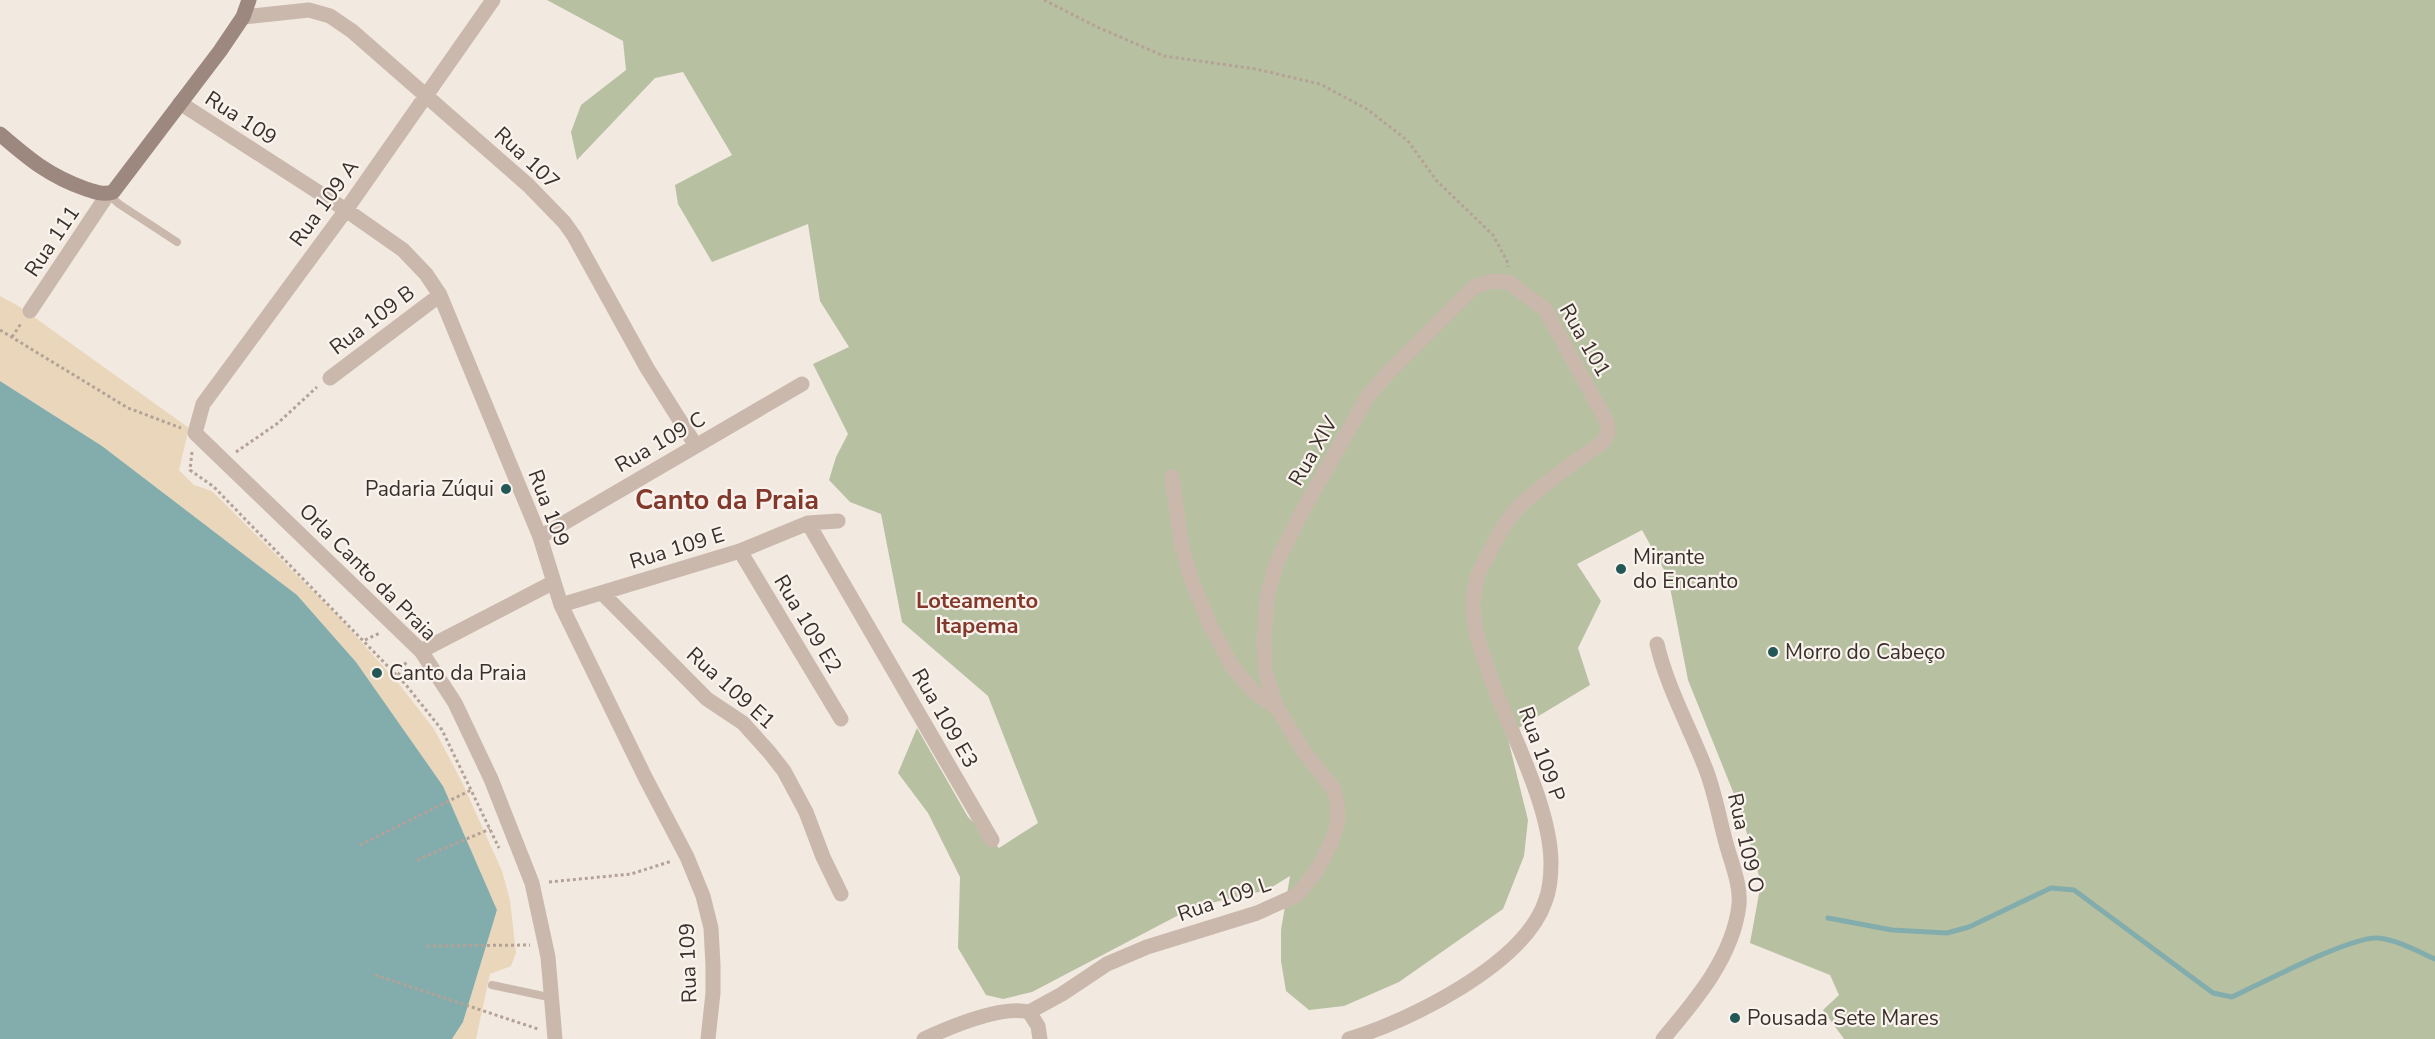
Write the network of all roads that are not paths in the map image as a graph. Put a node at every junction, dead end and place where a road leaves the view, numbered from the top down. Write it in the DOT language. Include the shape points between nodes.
graph roads {
  1 [pos="249,0"];
  2 [pos="493,0"];
  3 [pos="243,17"];
  4 [pos="426,95"];
  5 [pos="180,104"];
  6 [pos="0,134"];
  7 [pos="108,194"];
  8 [pos="346,210"];
  9 [pos="177,242"];
  10 [pos="1508,282"];
  11 [pos="440,295"];
  12 [pos="30,311"];
  13 [pos="330,378"];
  14 [pos="802,384"];
  15 [pos="195,433"];
  16 [pos="1608,433"];
  17 [pos="696,446"];
  18 [pos="1172,477"];
  19 [pos="838,521"];
  20 [pos="808,523"];
  21 [pos="540,537"];
  22 [pos="740,551"];
  23 [pos="554,582"];
  24 [pos="603,594"];
  25 [pos="561,605"];
  26 [pos="1657,644"];
  27 [pos="421,651"];
  28 [pos="1276,708"];
  29 [pos="841,719"];
  30 [pos="992,840"];
  31 [pos="841,894"];
  32 [pos="492,986"];
  33 [pos="553,998"];
  34 [pos="1029,1012"];
  35 [pos="555,1037"];
  36 [pos="708,1039"];
  37 [pos="924,1039"];
  38 [pos="1040,1039"];
  39 [pos="1349,1039"];
  40 [pos="1663,1039"];
  1 -- 3 [label="main road"];
  2 -- 4 [label="street, Rua 109 A"];
  3 -- 4 [label="street, Rua 107" via="309,10 330,16"];
  3 -- 5 [label="main road"];
  4 -- 8 [label="street, Rua 109 A"];
  4 -- 17 [label="street, Rua 107" via="564,222"];
  5 -- 7 [label="main road"];
  5 -- 8 [label="street, Rua 109"];
  6 -- 7 [label="main road" via="51,175"];
  7 -- 9 [label="lane"];
  7 -- 12 [label="street, Rua 111"];
  8 -- 11 [label="street, Rua 109" via="408,255"];
  8 -- 15 [label="street, Rua 109 A" via="203,404"];
  10 -- 16 [label="street, Rua 101" via="1545,309 1607,422"];
  10 -- 28 [label="street, Rua XIV" via="1493,281 1474,287 1389,372 1368,396 1303,510 1276,564 1267,598 1265,671"];
  11 -- 13 [label="street, Rua 109 B"];
  11 -- 21 [label="street, Rua 109"];
  14 -- 17 [label="street, Rua 109 C"];
  15 -- 27 [label="street, Orla Canto da Praia"];
  16 -- 39 [label="street, Rua 109 P" via="1603,442 1519,507 1500,532 1478,574 1473,596 1473,622 1483,657 1543,818 1551,862 1545,903 1523,937 1483,972 1441,1000 1377,1031"];
  17 -- 21 [label="street, Rua 109 C"];
  18 -- 28 [label="street, Rua 109 L" via="1183,551 1211,627 1232,666 1253,691"];
  19 -- 20 [label="street, Rua 109 E"];
  20 -- 22 [label="street, Rua 109 E"];
  20 -- 30 [label="street, Rua 109 E3"];
  21 -- 23 [label="street, Rua 109"];
  22 -- 24 [label="street, Rua 109 E"];
  22 -- 29 [label="street, Rua 109 E2"];
  23 -- 25 [label="street, Rua 109"];
  23 -- 27 [label="street"];
  24 -- 25 [label="street, Rua 109 E"];
  24 -- 31 [label="street, Rua 109 E1" via="707,699 743,723 770,753 806,812"];
  25 -- 36 [label="street, Rua 109" via="704,896 711,928 713,993"];
  26 -- 40 [label="street, Rua 109 O" via="1663,669 1706,769 1739,902 1734,926 1715,969 1695,1001"];
  27 -- 33 [label="street, Orla Canto da Praia" via="455,703 496,790 532,883 542,921"];
  28 -- 34 [label="street, Rua 109 L" via="1333,788 1337,802 1338,820 1332,842 1316,872 1297,895 1257,913 1147,947 1107,964"];
  32 -- 33 [label="lane"];
  33 -- 35 [label="street, Orla Canto da Praia"];
  34 -- 37 [label="street" via="1000,1011"];
  34 -- 38 [label="street" via="1038,1026"];
}
